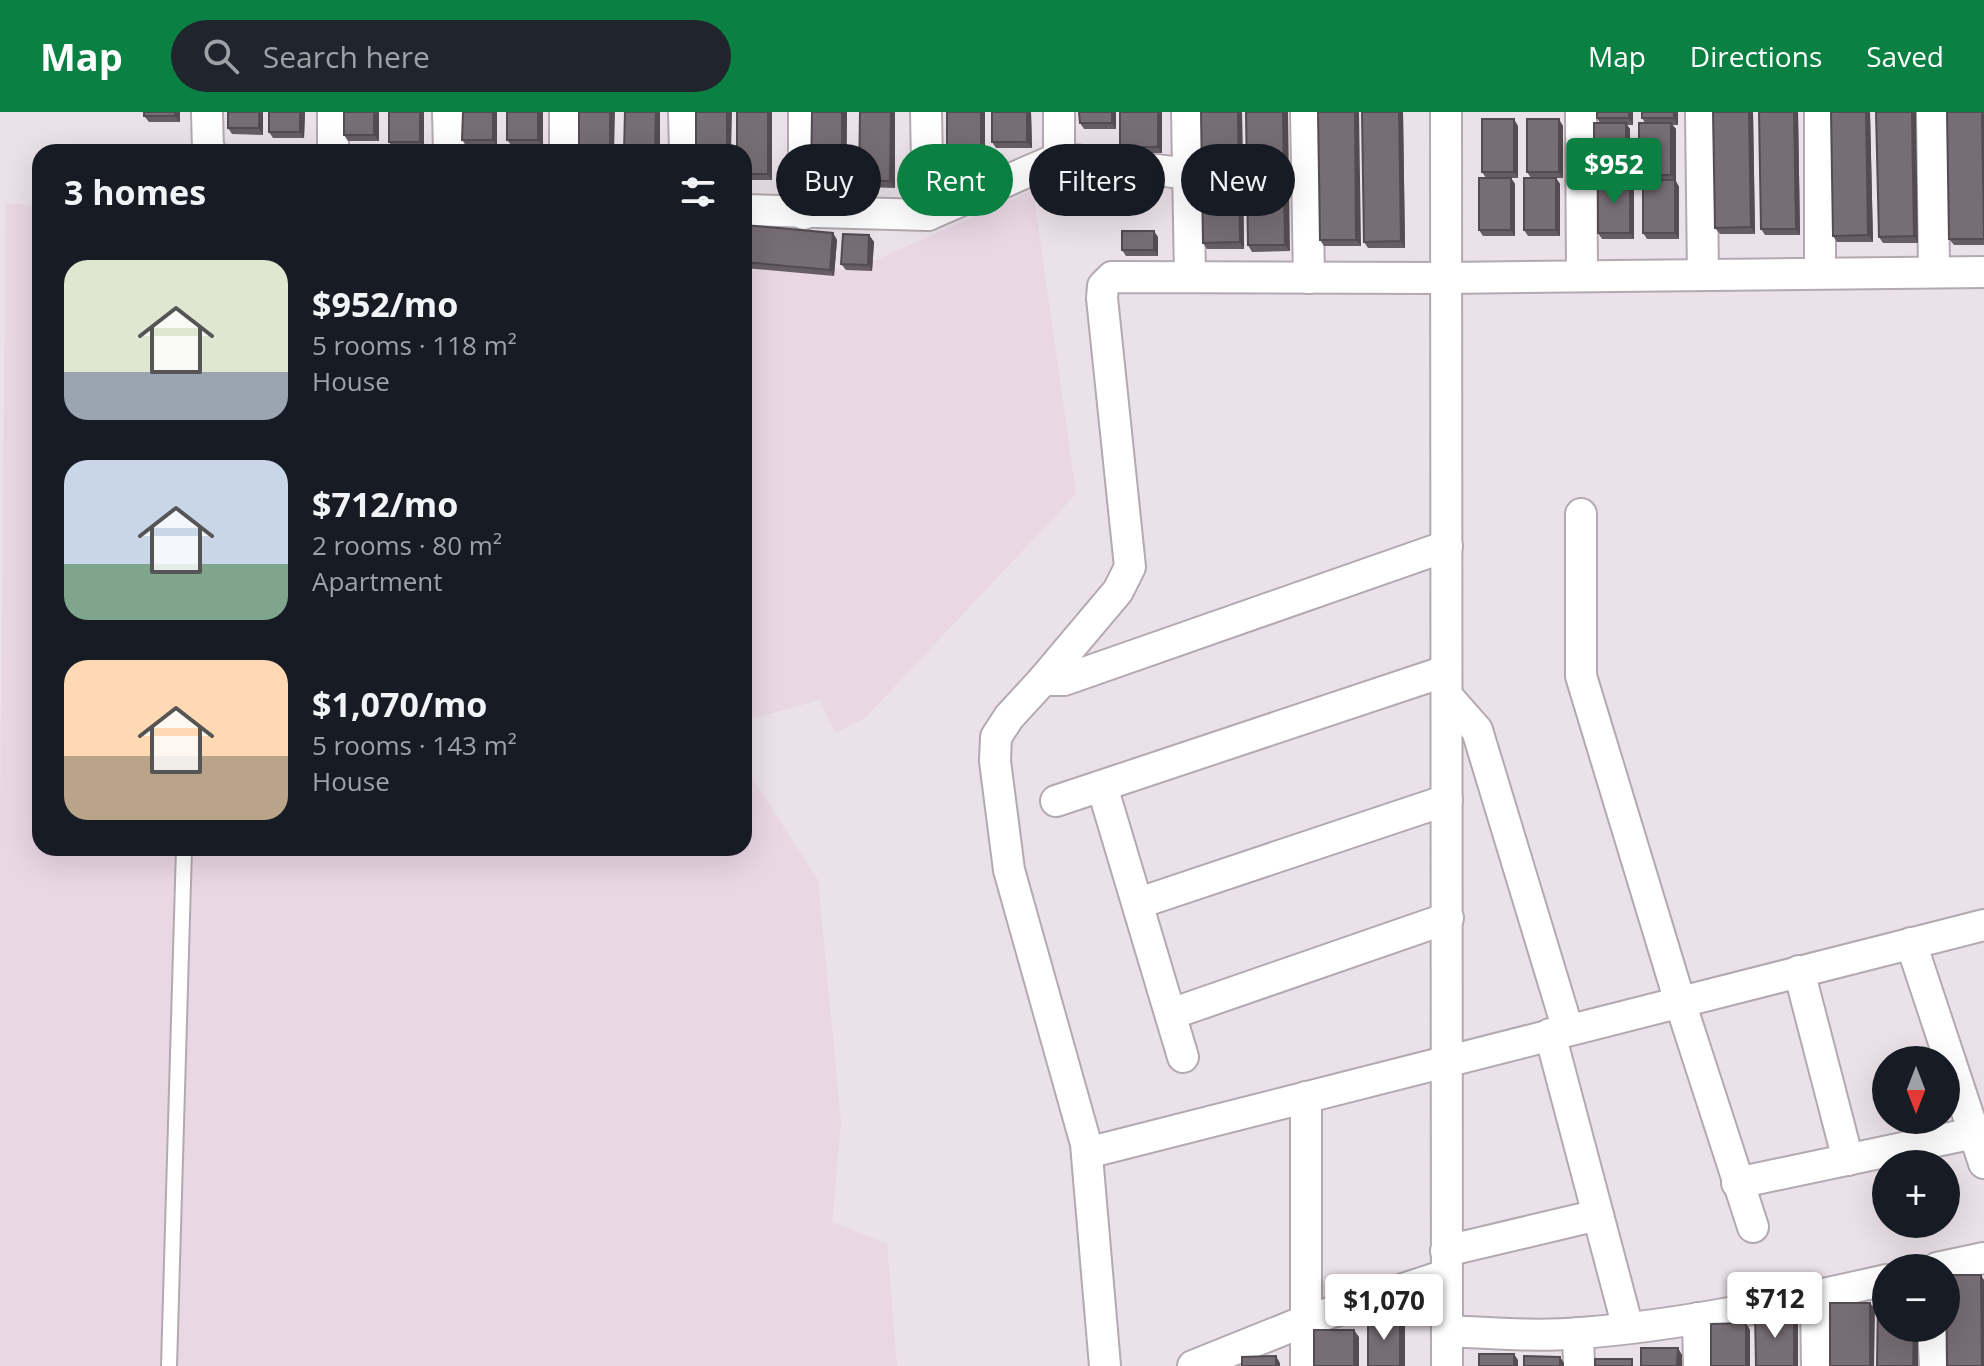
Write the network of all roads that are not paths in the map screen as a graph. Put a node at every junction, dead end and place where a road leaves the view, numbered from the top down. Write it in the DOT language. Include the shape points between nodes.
graph roads {
  1 [pos="207,112"];
  2 [pos="333,112"];
  3 [pos="448,112"];
  4 [pos="565,112"];
  5 [pos="684,112"];
  6 [pos="804,112"];
  7 [pos="926,112"];
  8 [pos="1059,112"];
  9 [pos="1187,112"];
  10 [pos="1306,112"];
  11 [pos="1446,112"];
  12 [pos="1581,112"];
  13 [pos="1701,112"];
  14 [pos="1820,112"];
  15 [pos="1932,112"];
  16 [pos="208,144"];
  17 [pos="333,144"];
  18 [pos="449,144"];
  19 [pos="565,144"];
  20 [pos="685,144"];
  21 [pos="804,144"];
  22 [pos="927,144"];
  23 [pos="1059,144"];
  24 [pos="1188,144"];
  25 [pos="752,211"];
  26 [pos="776,212"];
  27 [pos="1189,216"];
  28 [pos="1934,272"];
  29 [pos="1984,272"];
  30 [pos="1820,273"];
  31 [pos="1703,275"];
  32 [pos="1190,276"];
  33 [pos="1582,276"];
  34 [pos="1309,278"];
  35 [pos="1445,278"];
  36 [pos="1581,514"];
  37 [pos="1447,546"];
  38 [pos="1043,680"];
  39 [pos="1447,684"];
  40 [pos="1102,786"];
  41 [pos="1447,800"];
  42 [pos="1056,801"];
  43 [pos="184,856"];
  44 [pos="1139,903"];
  45 [pos="1448,918"];
  46 [pos="1984,925"];
  47 [pos="1911,943"];
  48 [pos="1799,971"];
  49 [pos="1680,1002"];
  50 [pos="1171,1014"];
  51 [pos="1559,1032"];
  52 [pos="1183,1057"];
  53 [pos="1448,1060"];
  54 [pos="1306,1097"];
  55 [pos="1974,1133"];
  56 [pos="1087,1153"];
  57 [pos="1848,1160"];
  58 [pos="1984,1163"];
  59 [pos="1737,1183"];
  60 [pos="1598,1215"];
  61 [pos="1753,1227"];
  62 [pos="1984,1258"];
  63 [pos="1446,1263"];
  64 [pos="1960,1263"];
  65 [pos="1872,1283"];
  66 [pos="1816,1296"];
  67 [pos="1698,1318"];
  68 [pos="1305,1321"];
  69 [pos="1628,1328"];
  70 [pos="1447,1331"];
  71 [pos="1578,1333"];
  72 [pos="1934,1342"];
  73 [pos="169,1366"];
  74 [pos="1105,1366"];
  75 [pos="1193,1366"];
  76 [pos="1306,1366"];
  77 [pos="1447,1366"];
  78 [pos="1579,1366"];
  79 [pos="1699,1366"];
  80 [pos="1817,1366"];
  81 [pos="1935,1366"];
  1 -- 16 [label="street"];
  2 -- 17 [label="street"];
  3 -- 18 [label="street"];
  4 -- 19 [label="street"];
  5 -- 20 [label="street"];
  6 -- 21 [label="street"];
  7 -- 22 [label="street"];
  8 -- 23 [label="street"];
  9 -- 24 [label="street"];
  10 -- 34 [label="street"];
  11 -- 35 [label="street"];
  12 -- 33 [label="street"];
  13 -- 31 [label="street"];
  14 -- 30 [label="street"];
  15 -- 28 [label="street"];
  25 -- 26 [label="street"];
  27 -- 32 [label="street"];
  28 -- 29 [label="street"];
  28 -- 30 [label="street"];
  30 -- 31 [label="street"];
  31 -- 33 [label="street"];
  32 -- 34 [label="street"];
  32 -- 38 [label="street" via="1112,277 1103,286 1130,567 1118,591"];
  33 -- 35 [label="street"];
  34 -- 35 [label="street"];
  35 -- 37 [label="street"];
  36 -- 49 [label="street" via="1581,676"];
  37 -- 38 [label="street" via="1064,680"];
  37 -- 39 [label="street"];
  38 -- 56 [label="street" via="996,737 995,761 1009,870"];
  39 -- 40 [label="street"];
  39 -- 41 [label="street"];
  39 -- 51 [label="street" via="1477,730"];
  40 -- 42 [label="street"];
  40 -- 44 [label="street"];
  41 -- 44 [label="street"];
  41 -- 45 [label="street"];
  43 -- 73 [label="lane"];
  44 -- 50 [label="street"];
  45 -- 50 [label="street"];
  45 -- 53 [label="street"];
  46 -- 47 [label="street"];
  47 -- 48 [label="street"];
  47 -- 55 [label="street"];
  48 -- 49 [label="street"];
  48 -- 57 [label="street"];
  49 -- 51 [label="street"];
  49 -- 59 [label="street"];
  50 -- 52 [label="street"];
  51 -- 53 [label="street"];
  51 -- 60 [label="street"];
  53 -- 54 [label="street"];
  53 -- 63 [label="street"];
  54 -- 56 [label="street"];
  54 -- 68 [label="street"];
  55 -- 57 [label="street"];
  55 -- 58 [label="street"];
  56 -- 74 [label="street"];
  57 -- 59 [label="street"];
  59 -- 61 [label="street"];
  60 -- 63 [label="street"];
  60 -- 69 [label="street"];
  62 -- 64 [label="street"];
  63 -- 68 [label="street"];
  63 -- 70 [label="street"];
  65 -- 66 [label="street"];
  66 -- 67 [label="street"];
  66 -- 80 [label="street"];
  67 -- 69 [label="street"];
  67 -- 79 [label="street"];
  68 -- 75 [label="street"];
  68 -- 76 [label="street"];
  69 -- 71 [label="street"];
  70 -- 71 [label="street"];
  70 -- 77 [label="street"];
  71 -- 78 [label="street"];
  72 -- 81 [label="street"];
}
